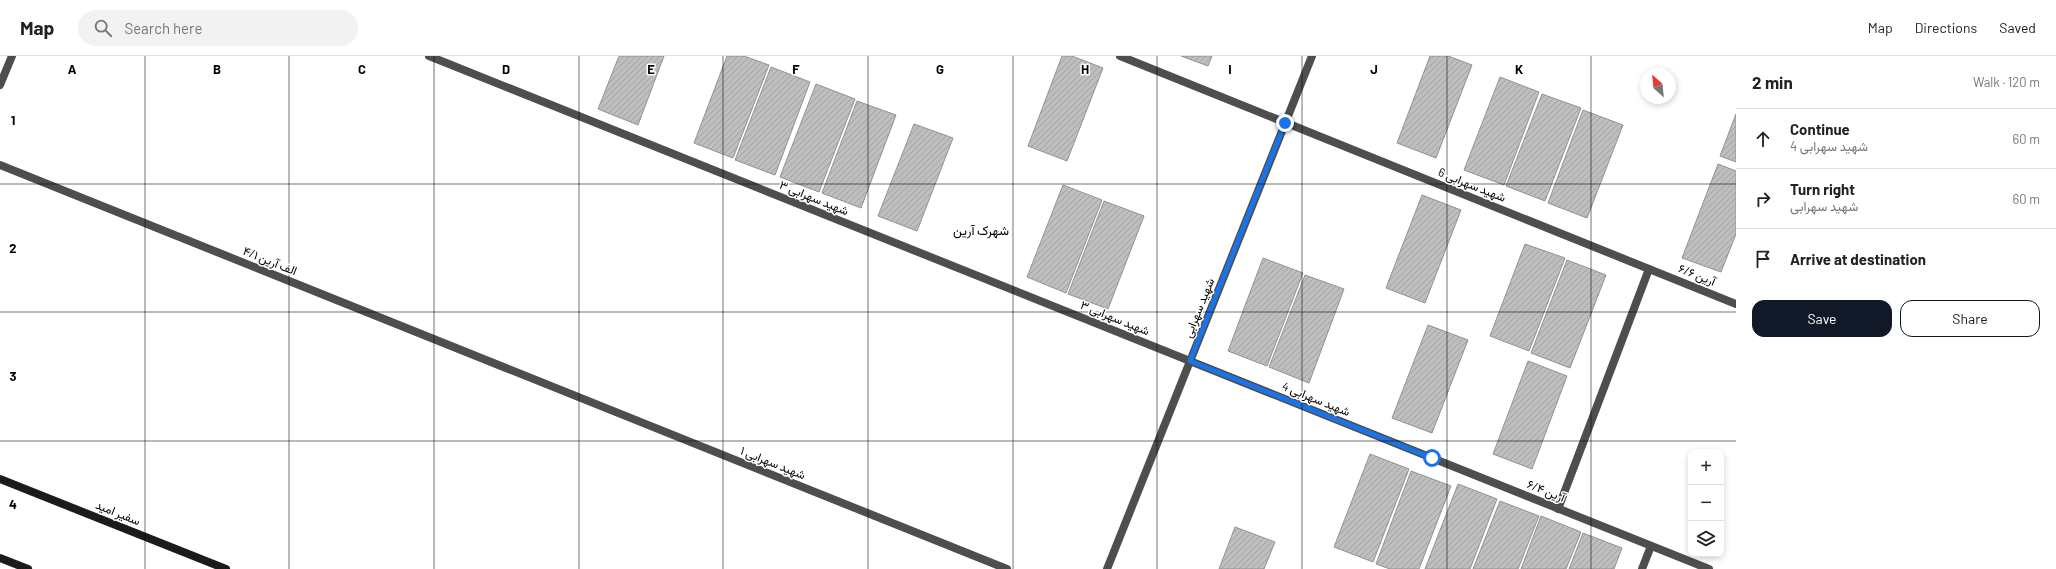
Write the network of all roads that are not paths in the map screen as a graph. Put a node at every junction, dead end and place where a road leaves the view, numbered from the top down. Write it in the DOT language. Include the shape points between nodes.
graph roads {
  1 [pos="12,56"];
  2 [pos="428,56"];
  3 [pos="1120,56"];
  4 [pos="1312,56"];
  5 [pos="0,85"];
  6 [pos="1285,123"];
  7 [pos="0,165"];
  8 [pos="1649,269"];
  9 [pos="1736,304"];
  10 [pos="1190,361"];
  11 [pos="531,378"];
  12 [pos="1432,458"];
  13 [pos="0,479"];
  14 [pos="1558,509"];
  15 [pos="1651,546"];
  16 [pos="0,558"];
  17 [pos="28,569"];
  18 [pos="226,569"];
  19 [pos="1007,569"];
  20 [pos="1108,569"];
  21 [pos="1642,569"];
  22 [pos="1709,569"];
  1 -- 5 [label="street"];
  2 -- 10 [label="street, شهید سهرابی ۳"];
  3 -- 6 [label="street, شهید سهرابی 6"];
  4 -- 6 [label="street, شهید سهرابی"];
  6 -- 8 [label="street, شهید سهرابی 6"];
  6 -- 10 [label="street, شهید سهرابی"];
  7 -- 11 [label="street, ۴/۱ الف آرین"];
  8 -- 9 [label="street, ۶/۶ آرین"];
  8 -- 14 [label="street"];
  10 -- 12 [label="street, شهید سهرابی 4"];
  10 -- 20 [label="street, شهید سهرابی"];
  11 -- 19 [label="street, شهید سهرابی ۱"];
  12 -- 14 [label="street, ۶/۴ آرین"];
  13 -- 18 [label="street, سفیر امید"];
  14 -- 15 [label="street, ۶/۴ آرین"];
  15 -- 21 [label="street"];
  15 -- 22 [label="street, ۶/۴ آرین"];
  16 -- 17 [label="street"];
}
